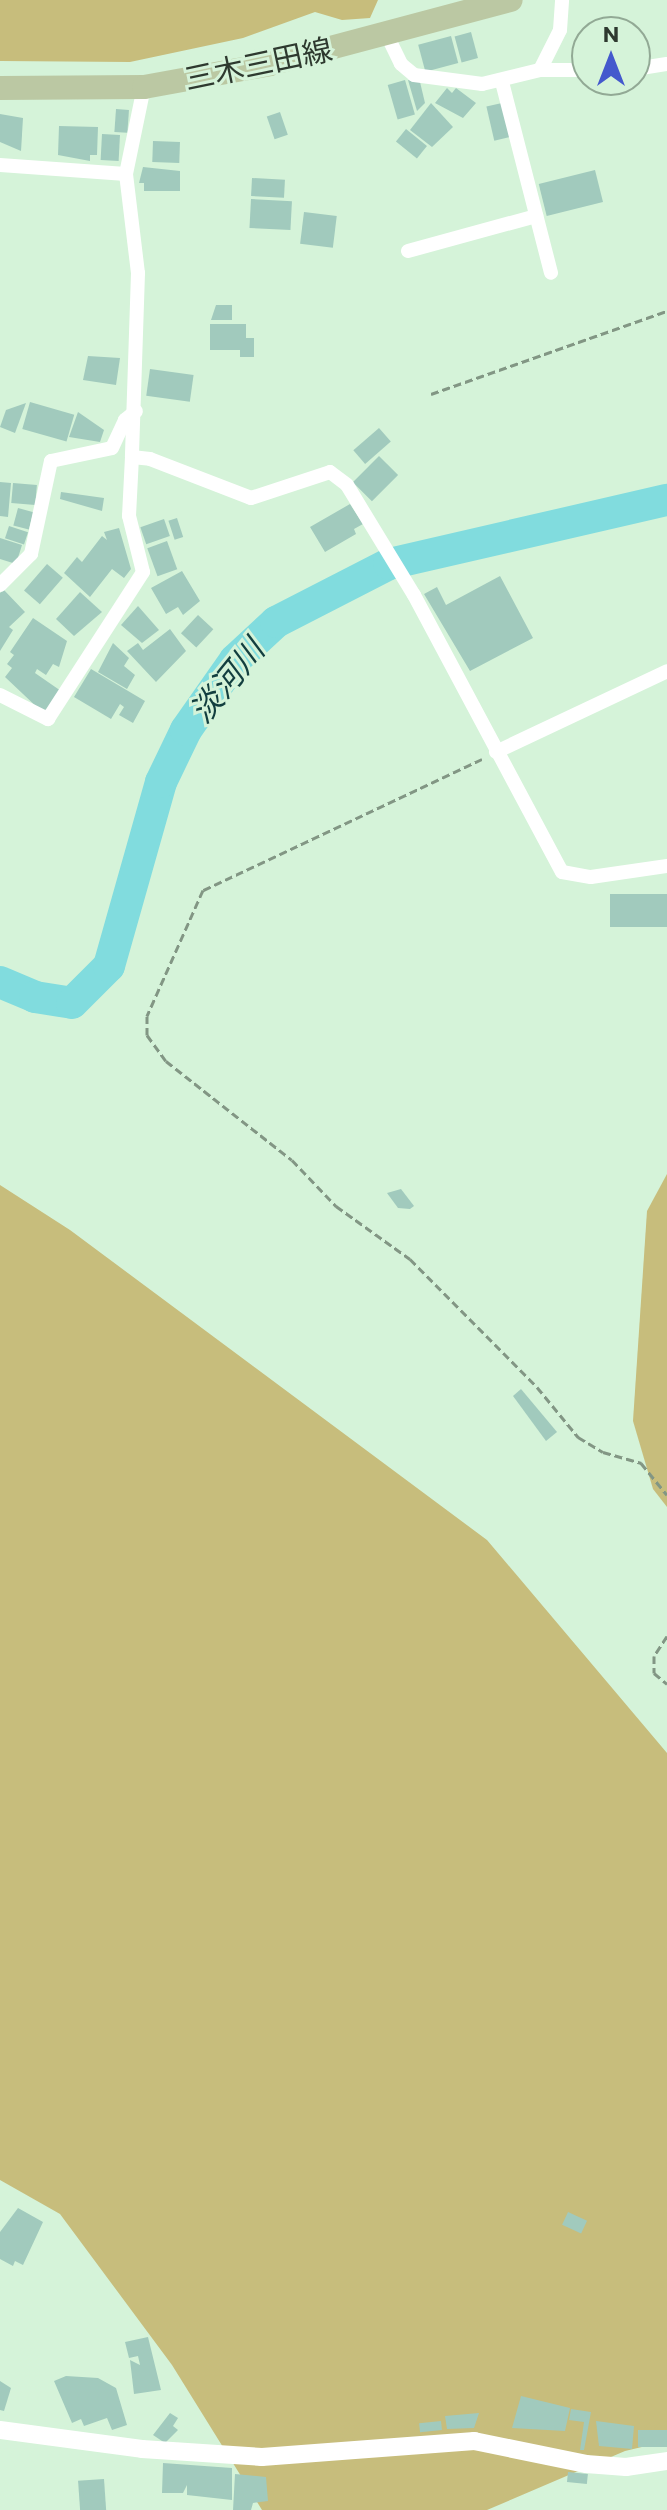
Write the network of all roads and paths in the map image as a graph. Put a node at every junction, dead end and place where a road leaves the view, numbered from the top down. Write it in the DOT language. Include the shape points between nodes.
graph roads {
  1 [pos="511,0"];
  2 [pos="562,0"];
  3 [pos="386,33"];
  4 [pos="540,70"];
  5 [pos="571,70"];
  6 [pos="502,82"];
  7 [pos="144,87"];
  8 [pos="0,88"];
  9 [pos="0,165"];
  10 [pos="126,174"];
  11 [pos="536,216"];
  12 [pos="408,251"];
  13 [pos="551,273"];
  14 [pos="667,311"];
  15 [pos="431,394"];
  16 [pos="136,411"];
  17 [pos="132,457"];
  18 [pos="0,585"];
  19 [pos="667,671"];
  20 [pos="0,695"];
  21 [pos="496,752"];
  22 [pos="667,866"];
  23 [pos="667,1495"];
  24 [pos="667,1636"];
  25 [pos="667,1684"];
  26 [pos="0,2430"];
  27 [pos="667,2461"];
  1 -- 3 [label="main road, 三木三田線"];
  2 -- 4 [label="street" via="560,30"];
  3 -- 6 [label="street" via="401,64 414,75"];
  3 -- 7 [label="main road, 三木三田線" via="270,64"];
  4 -- 5 [label="street"];
  4 -- 6 [label="street"];
  6 -- 11 [label="street"];
  7 -- 8 [label="main road, 三木三田線"];
  7 -- 10 [label="street"];
  9 -- 10 [label="street"];
  10 -- 16 [label="street" via="138,273"];
  11 -- 12 [label="street"];
  11 -- 13 [label="street"];
  14 -- 15 [label="path"];
  16 -- 17 [label="street"];
  16 -- 18 [label="street" via="125,420 112,448 51,461 31,554"];
  17 -- 20 [label="street" via="129,516 143,572 60,709 48,719"];
  17 -- 21 [label="street" via="251,498 330,472 347,485 414,595"];
  19 -- 21 [label="street"];
  21 -- 22 [label="street" via="562,872 591,877"];
  21 -- 23 [label="path" via="203,890 145,1024 166,1061 292,1160 336,1206 410,1259 537,1387 578,1437 603,1452 641,1463"];
  24 -- 25 [label="path" via="654,1656 654,1673"];
  26 -- 27 [label="street" via="142,2449 262,2457 474,2441 586,2464 626,2467"];
}
